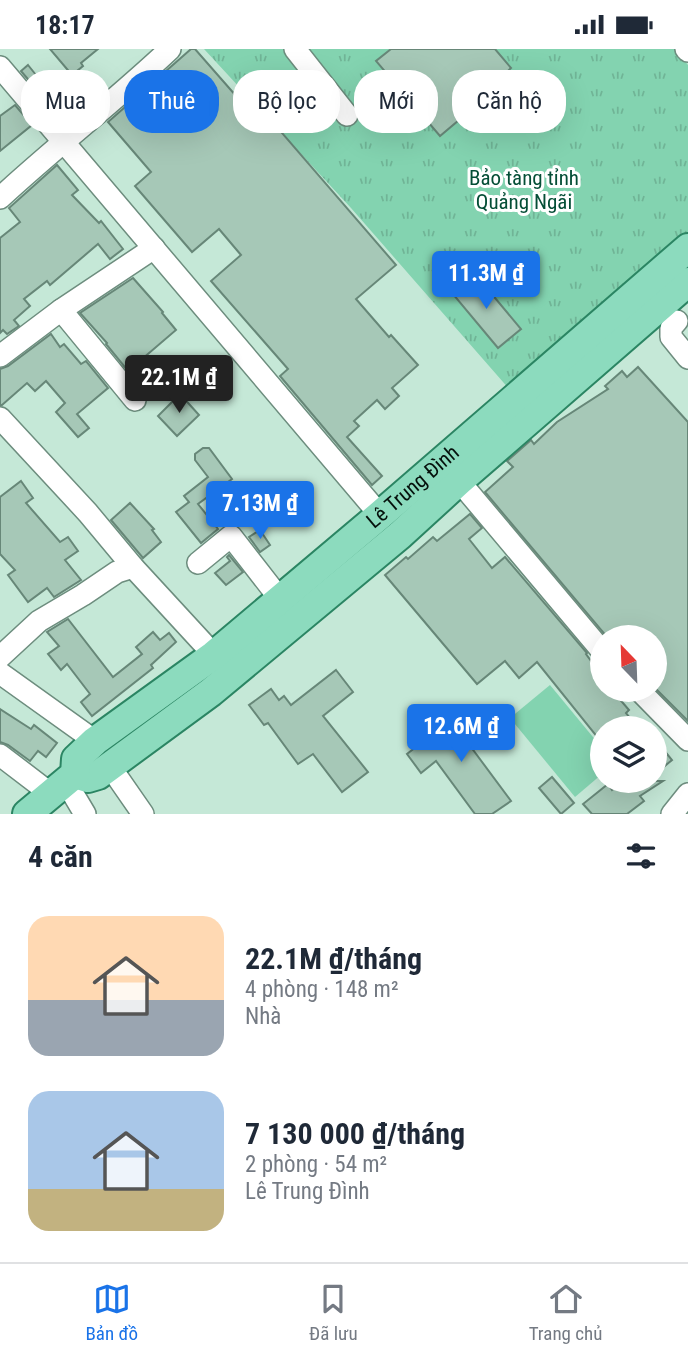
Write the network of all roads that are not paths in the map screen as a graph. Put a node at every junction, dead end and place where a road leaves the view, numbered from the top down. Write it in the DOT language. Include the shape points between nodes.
graph roads {
  1 [pos="170,49"];
  2 [pos="295,49"];
  3 [pos="0,67"];
  4 [pos="347,115"];
  5 [pos="65,141"];
  6 [pos="0,198"];
  7 [pos="154,248"];
  8 [pos="688,248"];
  9 [pos="688,282"];
  10 [pos="669,308"];
  11 [pos="61,310"];
  12 [pos="0,356"];
  13 [pos="688,358"];
  14 [pos="135,400"];
  15 [pos="0,418"];
  16 [pos="459,481"];
  17 [pos="390,525"];
  18 [pos="198,563"];
  19 [pos="132,567"];
  20 [pos="281,599"];
  21 [pos="590,637"];
  22 [pos="0,657"];
  23 [pos="203,663"];
  24 [pos="0,673"];
  25 [pos="211,692"];
  26 [pos="651,702"];
  27 [pos="688,740"];
  28 [pos="102,753"];
  29 [pos="0,755"];
  30 [pos="64,784"];
  31 [pos="688,793"];
  32 [pos="27,814"];
  33 [pos="85,814"];
  34 [pos="143,814"];
  35 [pos="672,814"];
  1 -- 5 [label="street"];
  2 -- 4 [label="street"];
  3 -- 5 [label="street"];
  5 -- 6 [label="street"];
  5 -- 7 [label="street"];
  7 -- 11 [label="street"];
  7 -- 17 [label="street"];
  8 -- 10 [label="main road, Lê Trung Đình"];
  9 -- 10 [label="main road, Lê Trung Đình"];
  10 -- 13 [label="street" via="671,337"];
  10 -- 16 [label="main road, Lê Trung Đình"];
  10 -- 17 [label="main road, Lê Trung Đình"];
  11 -- 12 [label="street"];
  11 -- 14 [label="street"];
  15 -- 19 [label="street"];
  16 -- 17 [label="main road, Lê Trung Đình"];
  16 -- 21 [label="street"];
  17 -- 20 [label="main road, Lê Trung Đình"];
  17 -- 25 [label="main road, Lê Trung Đình"];
  18 -- 20 [label="street" via="231,536"];
  19 -- 22 [label="street" via="40,621"];
  19 -- 23 [label="street"];
  20 -- 23 [label="main road, Lê Trung Đình"];
  23 -- 25 [label="main road"];
  23 -- 28 [label="main road, Lê Trung Đình"];
  24 -- 28 [label="street"];
  25 -- 28 [label="main road, Lê Trung Đình"];
  26 -- 27 [label="street"];
  28 -- 30 [label="main road, Lê Trung Đình" via="76,759"];
  28 -- 34 [label="street"];
  29 -- 30 [label="street"];
  30 -- 32 [label="main road, Lê Trung Đình"];
  30 -- 33 [label="street"];
  31 -- 35 [label="street"];
}
